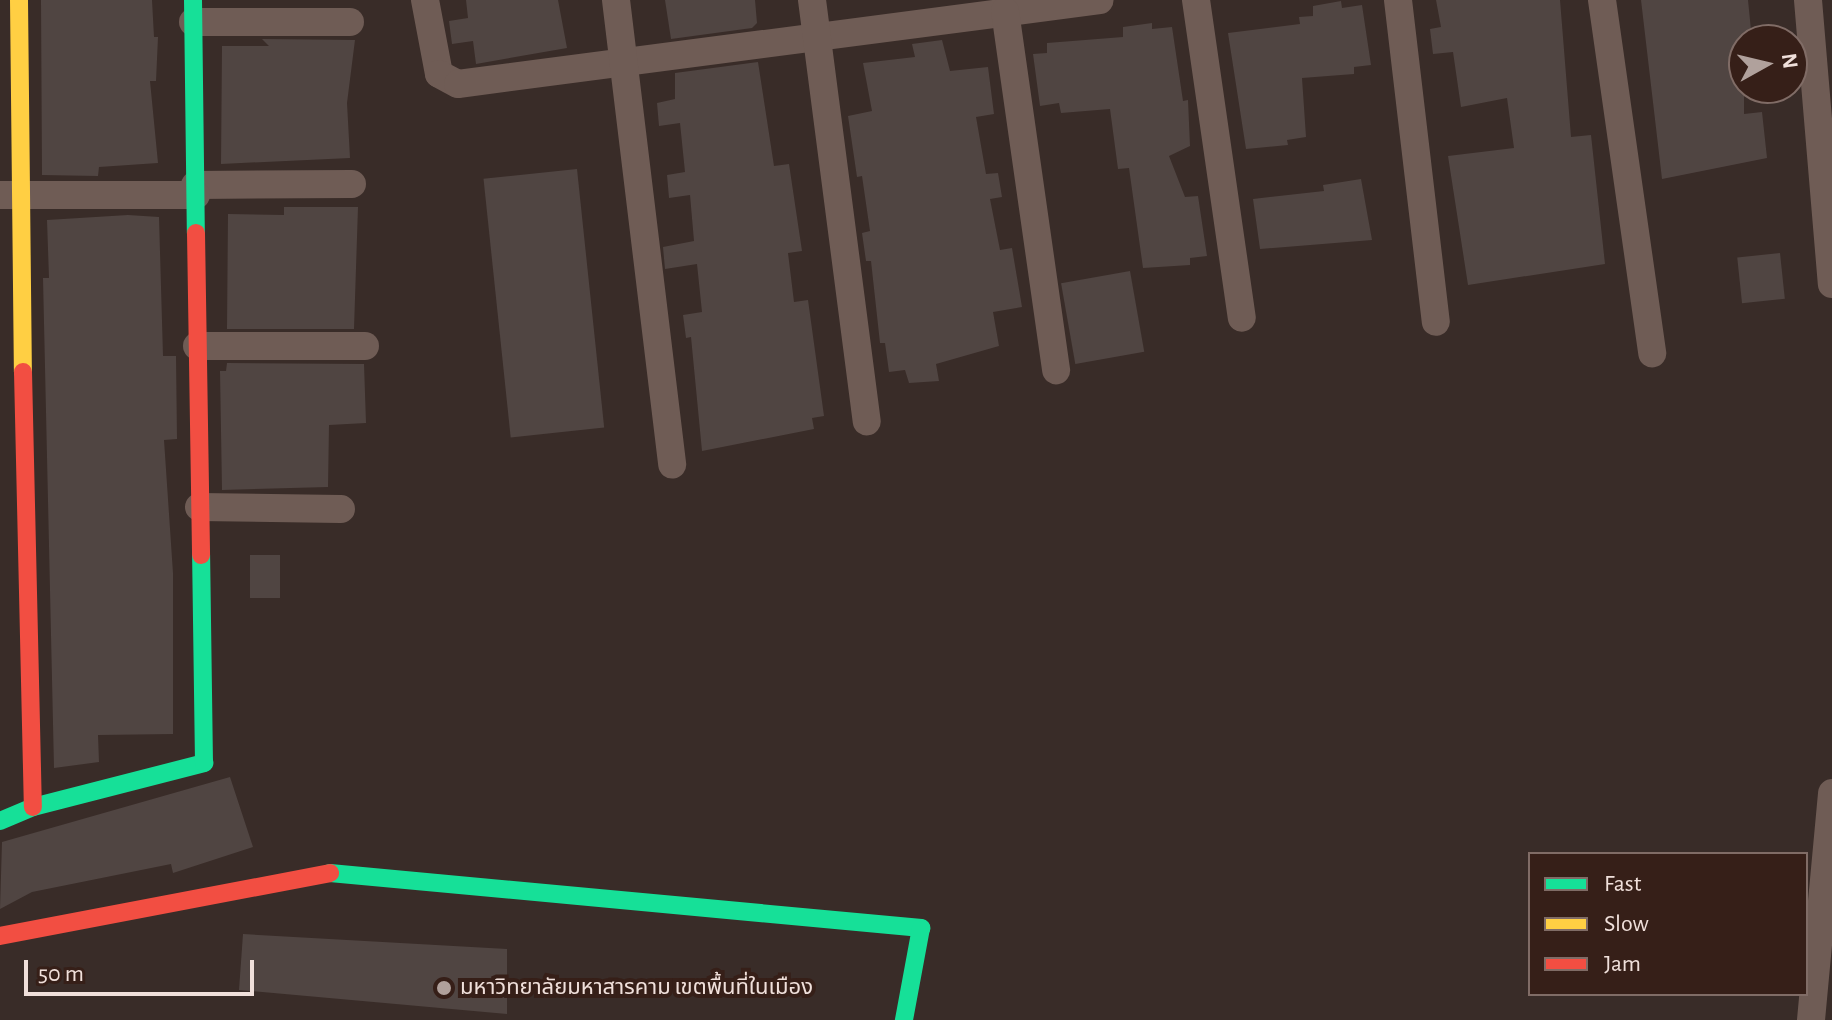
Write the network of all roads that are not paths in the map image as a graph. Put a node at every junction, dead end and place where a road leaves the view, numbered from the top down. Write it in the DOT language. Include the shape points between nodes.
graph roads {
  1 [pos="19,0"];
  2 [pos="425,0"];
  3 [pos="616,0"];
  4 [pos="812,0"];
  5 [pos="1100,0"];
  6 [pos="1196,0"];
  7 [pos="1398,0"];
  8 [pos="1602,0"];
  9 [pos="1808,0"];
  10 [pos="193,11"];
  11 [pos="1005,11"];
  12 [pos="350,22"];
  13 [pos="10,34"];
  14 [pos="817,34"];
  15 [pos="624,60"];
  16 [pos="1825,116"];
  17 [pos="352,184"];
  18 [pos="195,190"];
  19 [pos="9,195"];
  20 [pos="1832,284"];
  21 [pos="1242,318"];
  22 [pos="1436,322"];
  23 [pos="197,346"];
  24 [pos="365,346"];
  25 [pos="1652,353"];
  26 [pos="1056,370"];
  27 [pos="867,421"];
  28 [pos="672,465"];
  29 [pos="199,507"];
  30 [pos="341,509"];
  31 [pos="1832,793"];
  32 [pos="33,807"];
  33 [pos="0,821"];
  34 [pos="0,936"];
  35 [pos="904,1020"];
  36 [pos="1811,1020"];
  1 -- 13 [label="street"];
  2 -- 15 [label="street" via="439,74 458,84"];
  3 -- 15 [label="street"];
  4 -- 14 [label="street"];
  5 -- 11 [label="street"];
  6 -- 21 [label="street"];
  7 -- 22 [label="street"];
  8 -- 25 [label="street"];
  9 -- 16 [label="street"];
  10 -- 12 [label="street"];
  10 -- 18 [label="street"];
  11 -- 14 [label="street"];
  11 -- 26 [label="street"];
  13 -- 19 [label="street"];
  14 -- 15 [label="street"];
  14 -- 27 [label="street"];
  15 -- 28 [label="street"];
  16 -- 20 [label="street"];
  17 -- 18 [label="street"];
  18 -- 19 [label="street"];
  18 -- 23 [label="street"];
  19 -- 32 [label="street"];
  23 -- 24 [label="street"];
  23 -- 29 [label="street"];
  29 -- 30 [label="street"];
  29 -- 32 [label="street" via="204,763"];
  31 -- 36 [label="street"];
  32 -- 33 [label="street"];
  34 -- 35 [label="street" via="318,872 921,928"];
}
